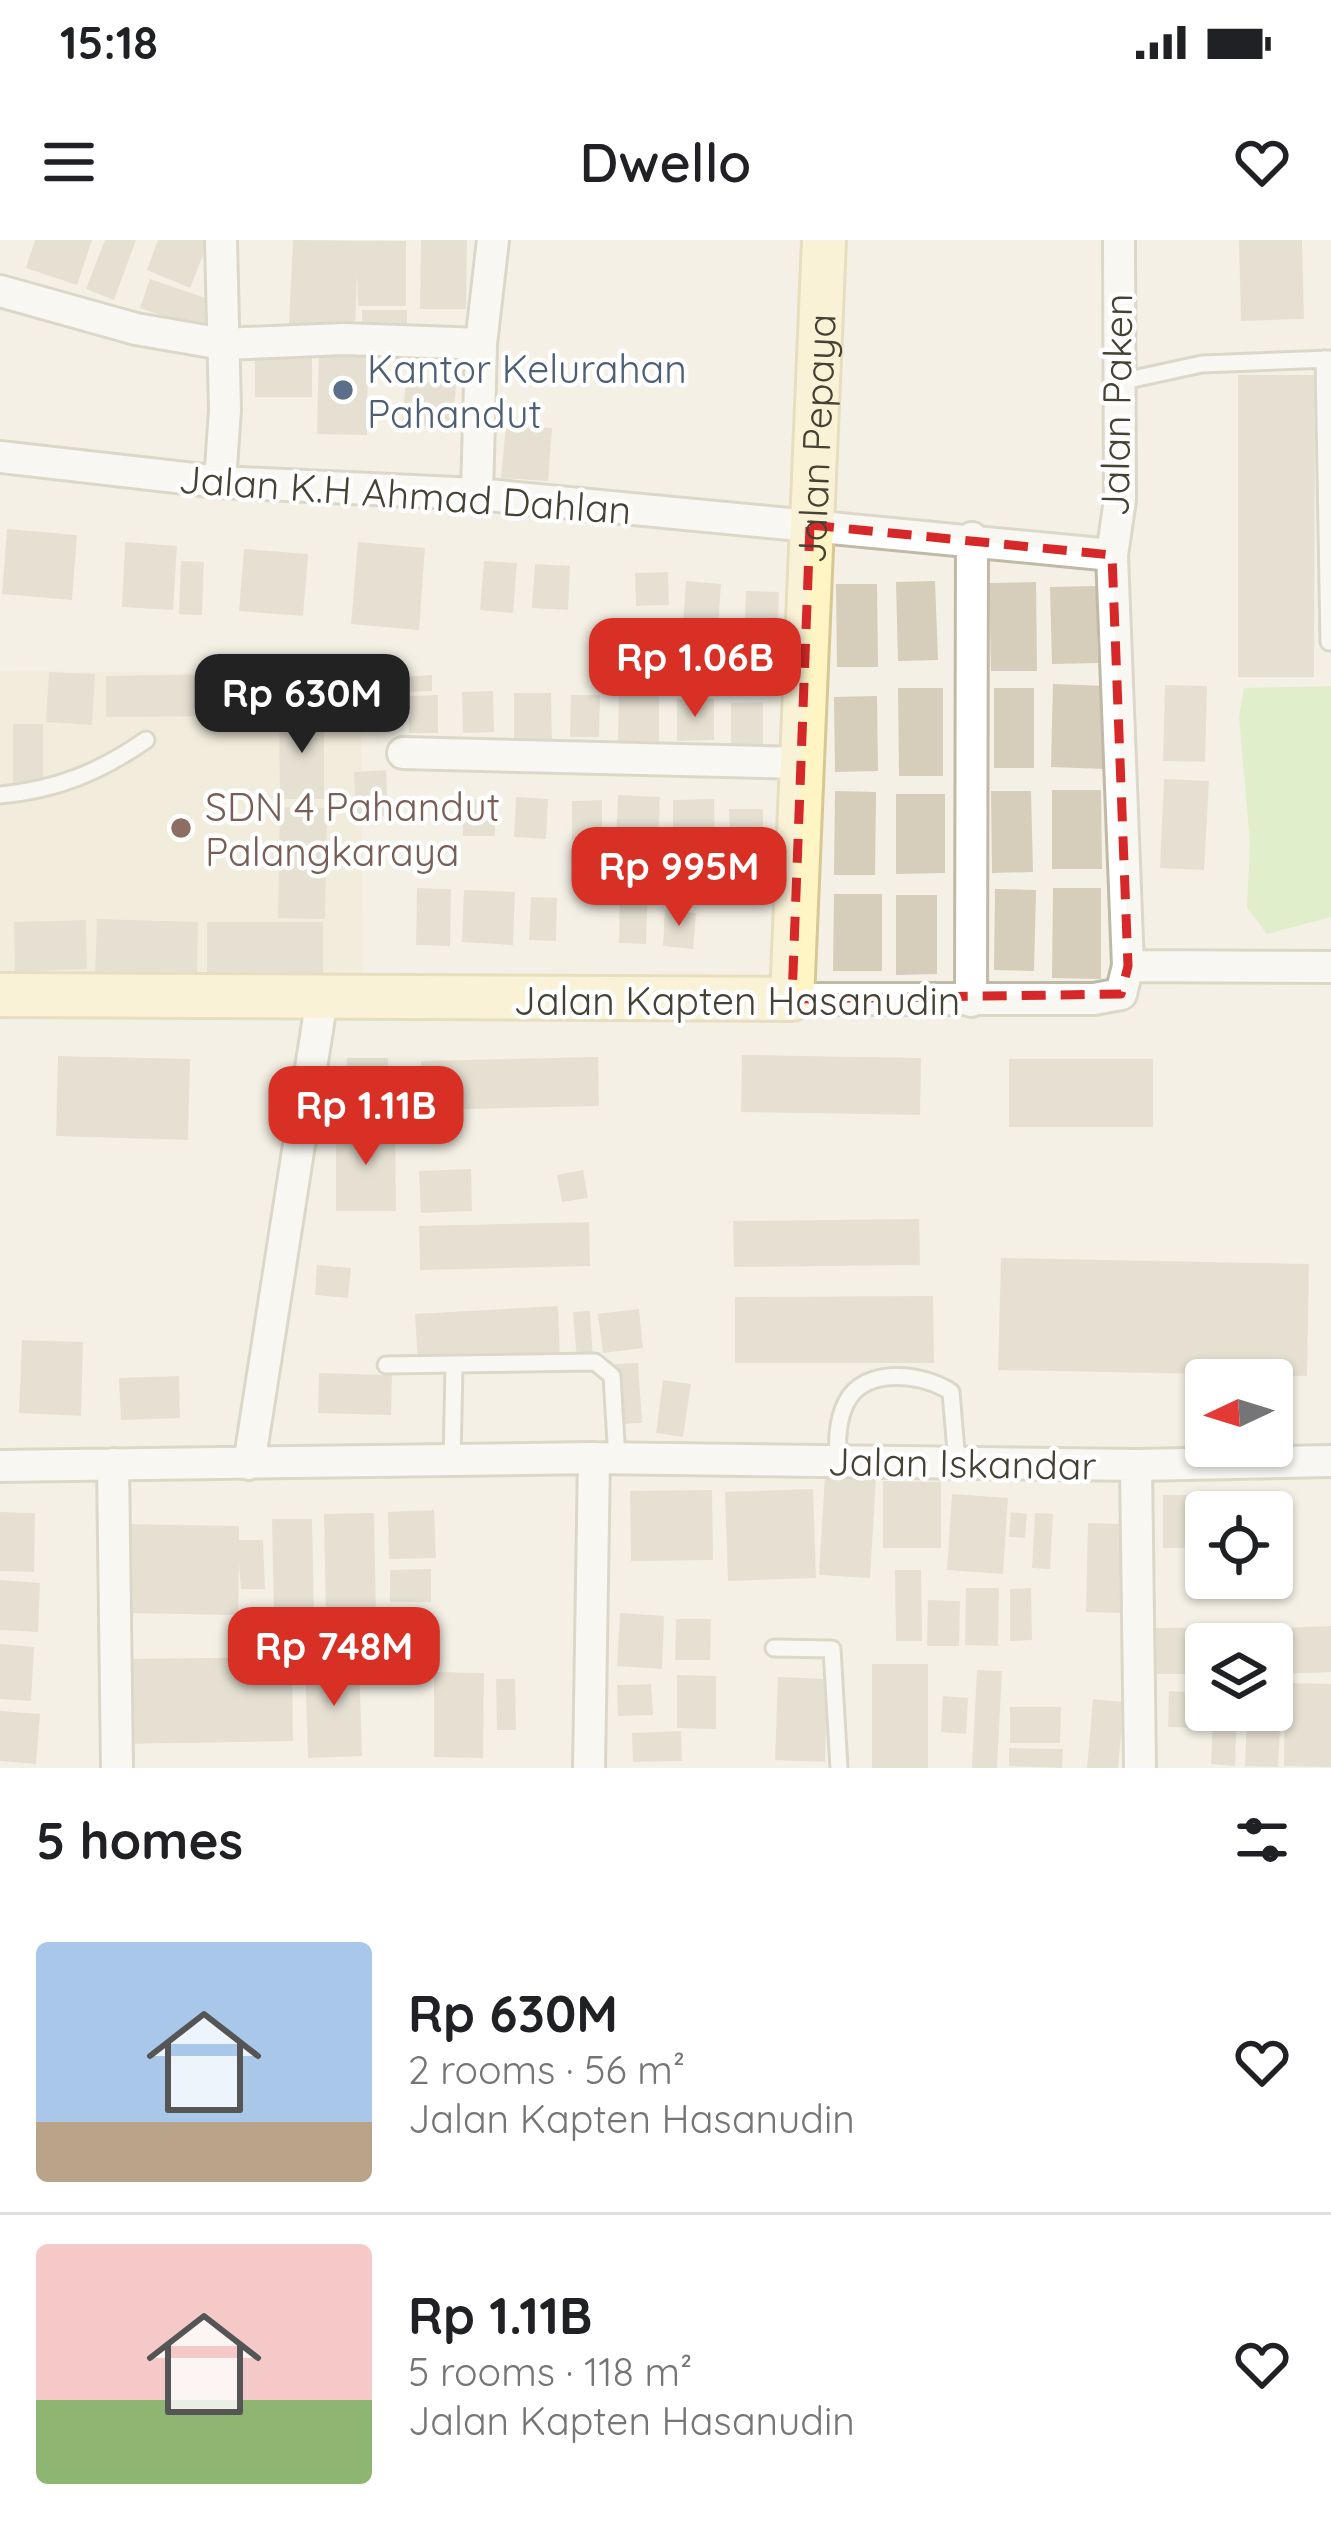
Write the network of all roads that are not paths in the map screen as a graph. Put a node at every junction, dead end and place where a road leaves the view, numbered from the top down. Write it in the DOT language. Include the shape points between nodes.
graph roads {
  1 [pos="220,240"];
  2 [pos="494,240"];
  3 [pos="824,240"];
  4 [pos="1119,240"];
  5 [pos="0,291"];
  6 [pos="223,344"];
  7 [pos="481,344"];
  8 [pos="1328,359"];
  9 [pos="1120,382"];
  10 [pos="0,457"];
  11 [pos="220,482"];
  12 [pos="477,494"];
  13 [pos="810,525"];
  14 [pos="972,538"];
  15 [pos="1112,555"];
  16 [pos="1329,642"];
  17 [pos="146,740"];
  18 [pos="403,753"];
  19 [pos="801,764"];
  20 [pos="0,795"];
  21 [pos="1128,967"];
  22 [pos="1331,967"];
  23 [pos="0,995"];
  24 [pos="322,998"];
  25 [pos="792,999"];
  26 [pos="970,1000"];
  27 [pos="386,1365"];
  28 [pos="454,1365"];
  29 [pos="605,1458"];
  30 [pos="838,1461"];
  31 [pos="1331,1461"];
  32 [pos="452,1462"];
  33 [pos="956,1463"];
  34 [pos="113,1464"];
  35 [pos="248,1464"];
  36 [pos="1136,1465"];
  37 [pos="0,1466"];
  38 [pos="774,1648"];
  39 [pos="117,1768"];
  40 [pos="589,1768"];
  41 [pos="839,1768"];
  42 [pos="1140,1768"];
  1 -- 6 [label="street"];
  2 -- 7 [label="street"];
  3 -- 13 [label="street, Jalan Pepaya"];
  4 -- 9 [label="street, Jalan Paken"];
  5 -- 6 [label="street"];
  6 -- 7 [label="street"];
  6 -- 11 [label="street"];
  7 -- 12 [label="street"];
  8 -- 9 [label="lane" via="1202,364"];
  8 -- 16 [label="lane"];
  9 -- 15 [label="street, Jalan Paken"];
  10 -- 11 [label="street, Jalan K.H Ahmad Dahlan"];
  11 -- 12 [label="street, Jalan K.H Ahmad Dahlan"];
  12 -- 13 [label="street, Jalan K.H Ahmad Dahlan"];
  13 -- 14 [label="street, Jalan Paken"];
  13 -- 19 [label="street, Jalan Pepaya"];
  14 -- 15 [label="street, Jalan Paken"];
  14 -- 26 [label="street"];
  15 -- 21 [label="street"];
  17 -- 20 [label="lane" via="46,791"];
  18 -- 19 [label="street"];
  19 -- 25 [label="street, Jalan Pepaya"];
  21 -- 22 [label="street"];
  21 -- 26 [label="street, Jalan Kapten Hasanudin" via="1127,984 1113,998"];
  23 -- 24 [label="street, Jalan Kapten Hasanudin"];
  24 -- 25 [label="street, Jalan Kapten Hasanudin"];
  24 -- 35 [label="street"];
  25 -- 26 [label="street, Jalan Kapten Hasanudin"];
  27 -- 28 [label="lane"];
  28 -- 29 [label="lane" via="607,1368 615,1390"];
  28 -- 32 [label="lane"];
  29 -- 30 [label="street, Jalan Iskandar"];
  29 -- 32 [label="street, Jalan Iskandar"];
  29 -- 40 [label="street"];
  30 -- 33 [label="street, Jalan Iskandar"];
  30 -- 33 [label="lane" via="847,1399 869,1382 910,1376 951,1392"];
  31 -- 36 [label="street, Jalan Iskandar"];
  32 -- 35 [label="street, Jalan Iskandar"];
  33 -- 36 [label="street, Jalan Iskandar"];
  34 -- 35 [label="street, Jalan Iskandar"];
  34 -- 37 [label="street, Jalan Iskandar"];
  34 -- 39 [label="street"];
  36 -- 42 [label="street"];
  38 -- 41 [label="lane" via="832,1649"];
}
